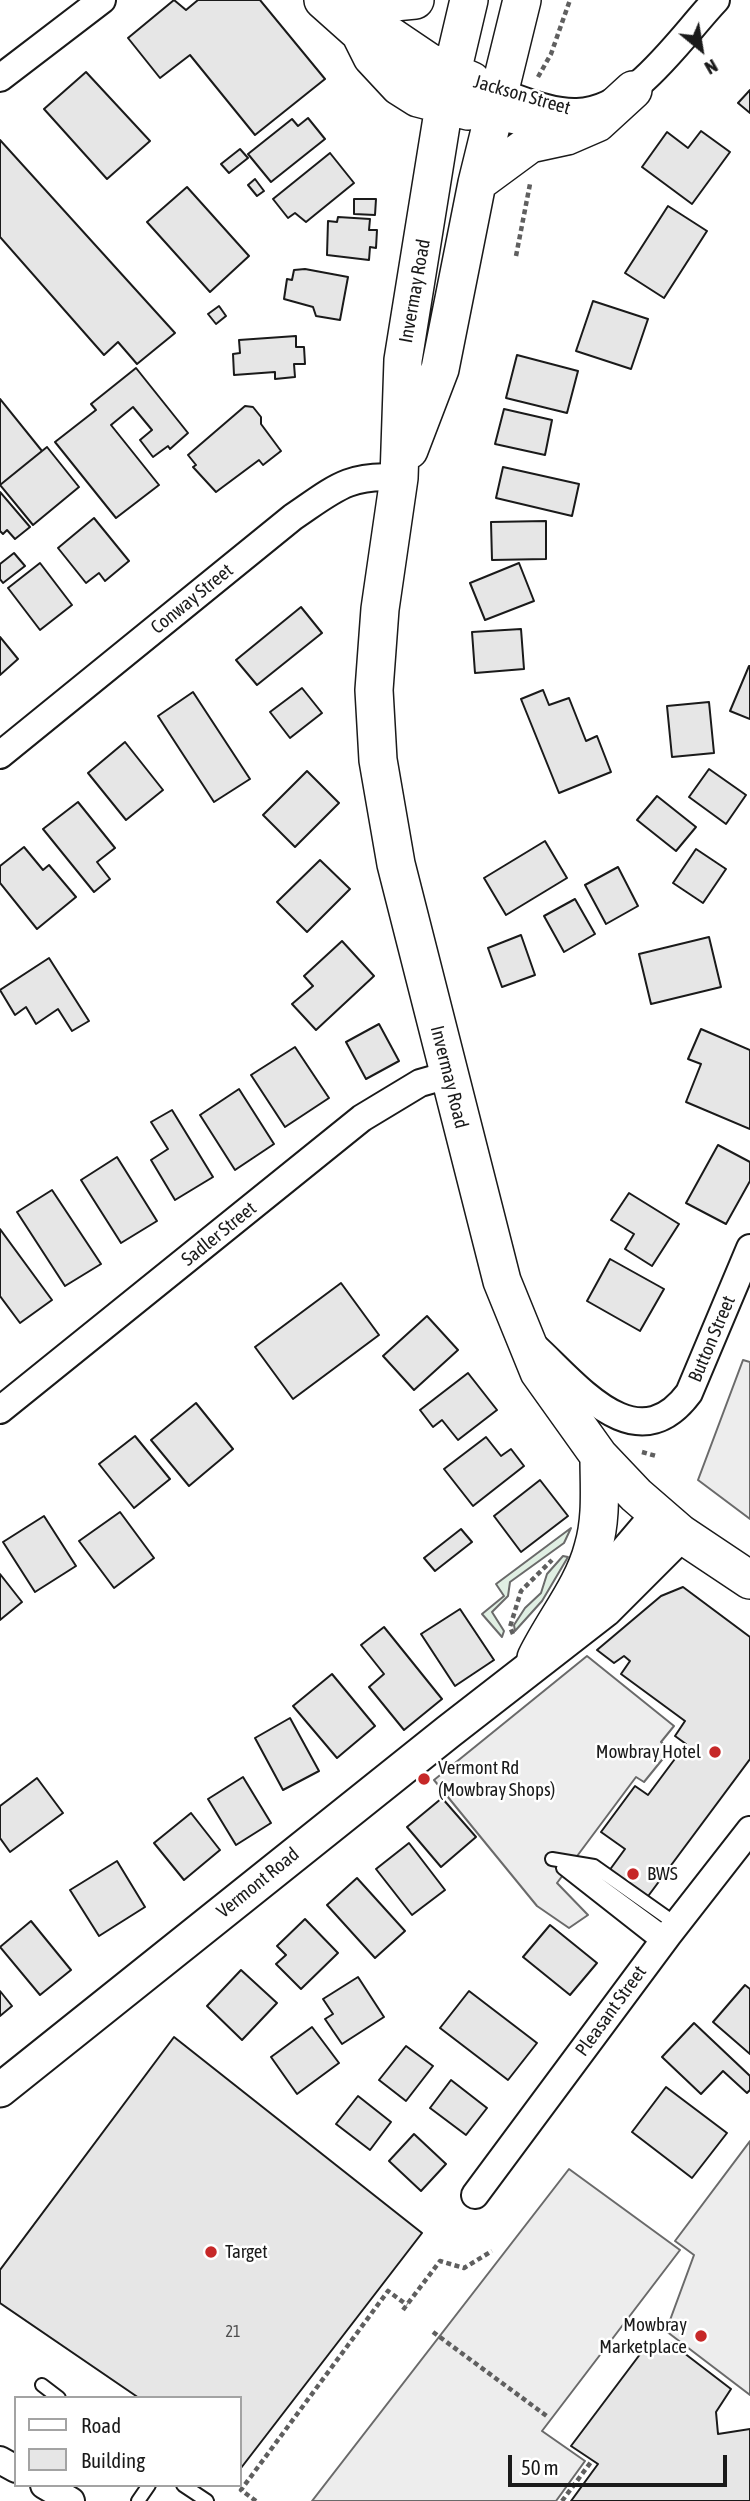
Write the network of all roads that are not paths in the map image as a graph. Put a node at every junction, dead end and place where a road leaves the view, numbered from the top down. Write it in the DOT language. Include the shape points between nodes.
graph roads {
  1 [pos="102,0"];
  2 [pos="415,0"];
  3 [pos="469,0"];
  4 [pos="522,0"];
  5 [pos="716,0"];
  6 [pos="327,4"];
  7 [pos="0,78"];
  8 [pos="448,90"];
  9 [pos="624,98"];
  10 [pos="496,104"];
  11 [pos="477,183"];
  12 [pos="399,478"];
  13 [pos="0,755"];
  14 [pos="448,1075"];
  15 [pos="750,1248"];
  16 [pos="522,1335"];
  17 [pos="0,1410"];
  18 [pos="599,1456"];
  19 [pos="670,1525"];
  20 [pos="750,1580"];
  21 [pos="523,1658"];
  22 [pos="750,1830"];
  23 [pos="668,1935"];
  24 [pos="0,2090"];
  25 [pos="475,2195"];
  26 [pos="42,2385"];
  27 [pos="56,2396"];
  28 [pos="47,2487"];
  29 [pos="186,2487"];
  30 [pos="71,2501"];
  31 [pos="207,2501"];
  1 -- 7 [label="street"];
  2 -- 6 [label="main road"];
  3 -- 8 [label="main road, Invermay Road"];
  4 -- 10 [label="main road, Invermay Road"];
  5 -- 9 [label="street, Jackson Street"];
  6 -- 8 [label="main road" via="360,33 389,35"];
  8 -- 10 [label="main road"];
  8 -- 12 [label="main road, Invermay Road" via="403,360"];
  9 -- 10 [label="street, Jackson Street" via="590,121 567,125 533,124"];
  9 -- 11 [label="main road" via="589,127 522,148"];
  10 -- 11 [label="main road, Invermay Road"];
  11 -- 12 [label="main road, Invermay Road" via="440,369"];
  12 -- 13 [label="street, Conway Street" via="359,478 293,517"];
  12 -- 14 [label="main road, Invermay Road" via="380,609 374,690 378,760 396,864"];
  14 -- 16 [label="main road, Invermay Road" via="502,1281"];
  14 -- 17 [label="street, Sadler Street" via="420,1083 362,1118"];
  15 -- 16 [label="street, Button Street" via="682,1402 656,1419 636,1423 607,1411"];
  16 -- 18 [label="main road, Invermay Road" via="546,1384"];
  18 -- 19 [label="main road, Invermay Road"];
  18 -- 21 [label="main road" via="599,1511 593,1549 579,1583"];
  19 -- 20 [label="main road, Invermay Road"];
  19 -- 21 [label="street, Vermont Road" via="614,1602"];
  21 -- 24 [label="street, Vermont Road"];
  22 -- 23 [label="street, Pleasant Street"];
  23 -- 23 [label="lane" via="552,1859 594,1866"];
  23 -- 25 [label="street, Pleasant Street"];
  26 -- 27 [label="lane"];
  28 -- 30 [label="street"];
  29 -- 31 [label="lane"];
}
